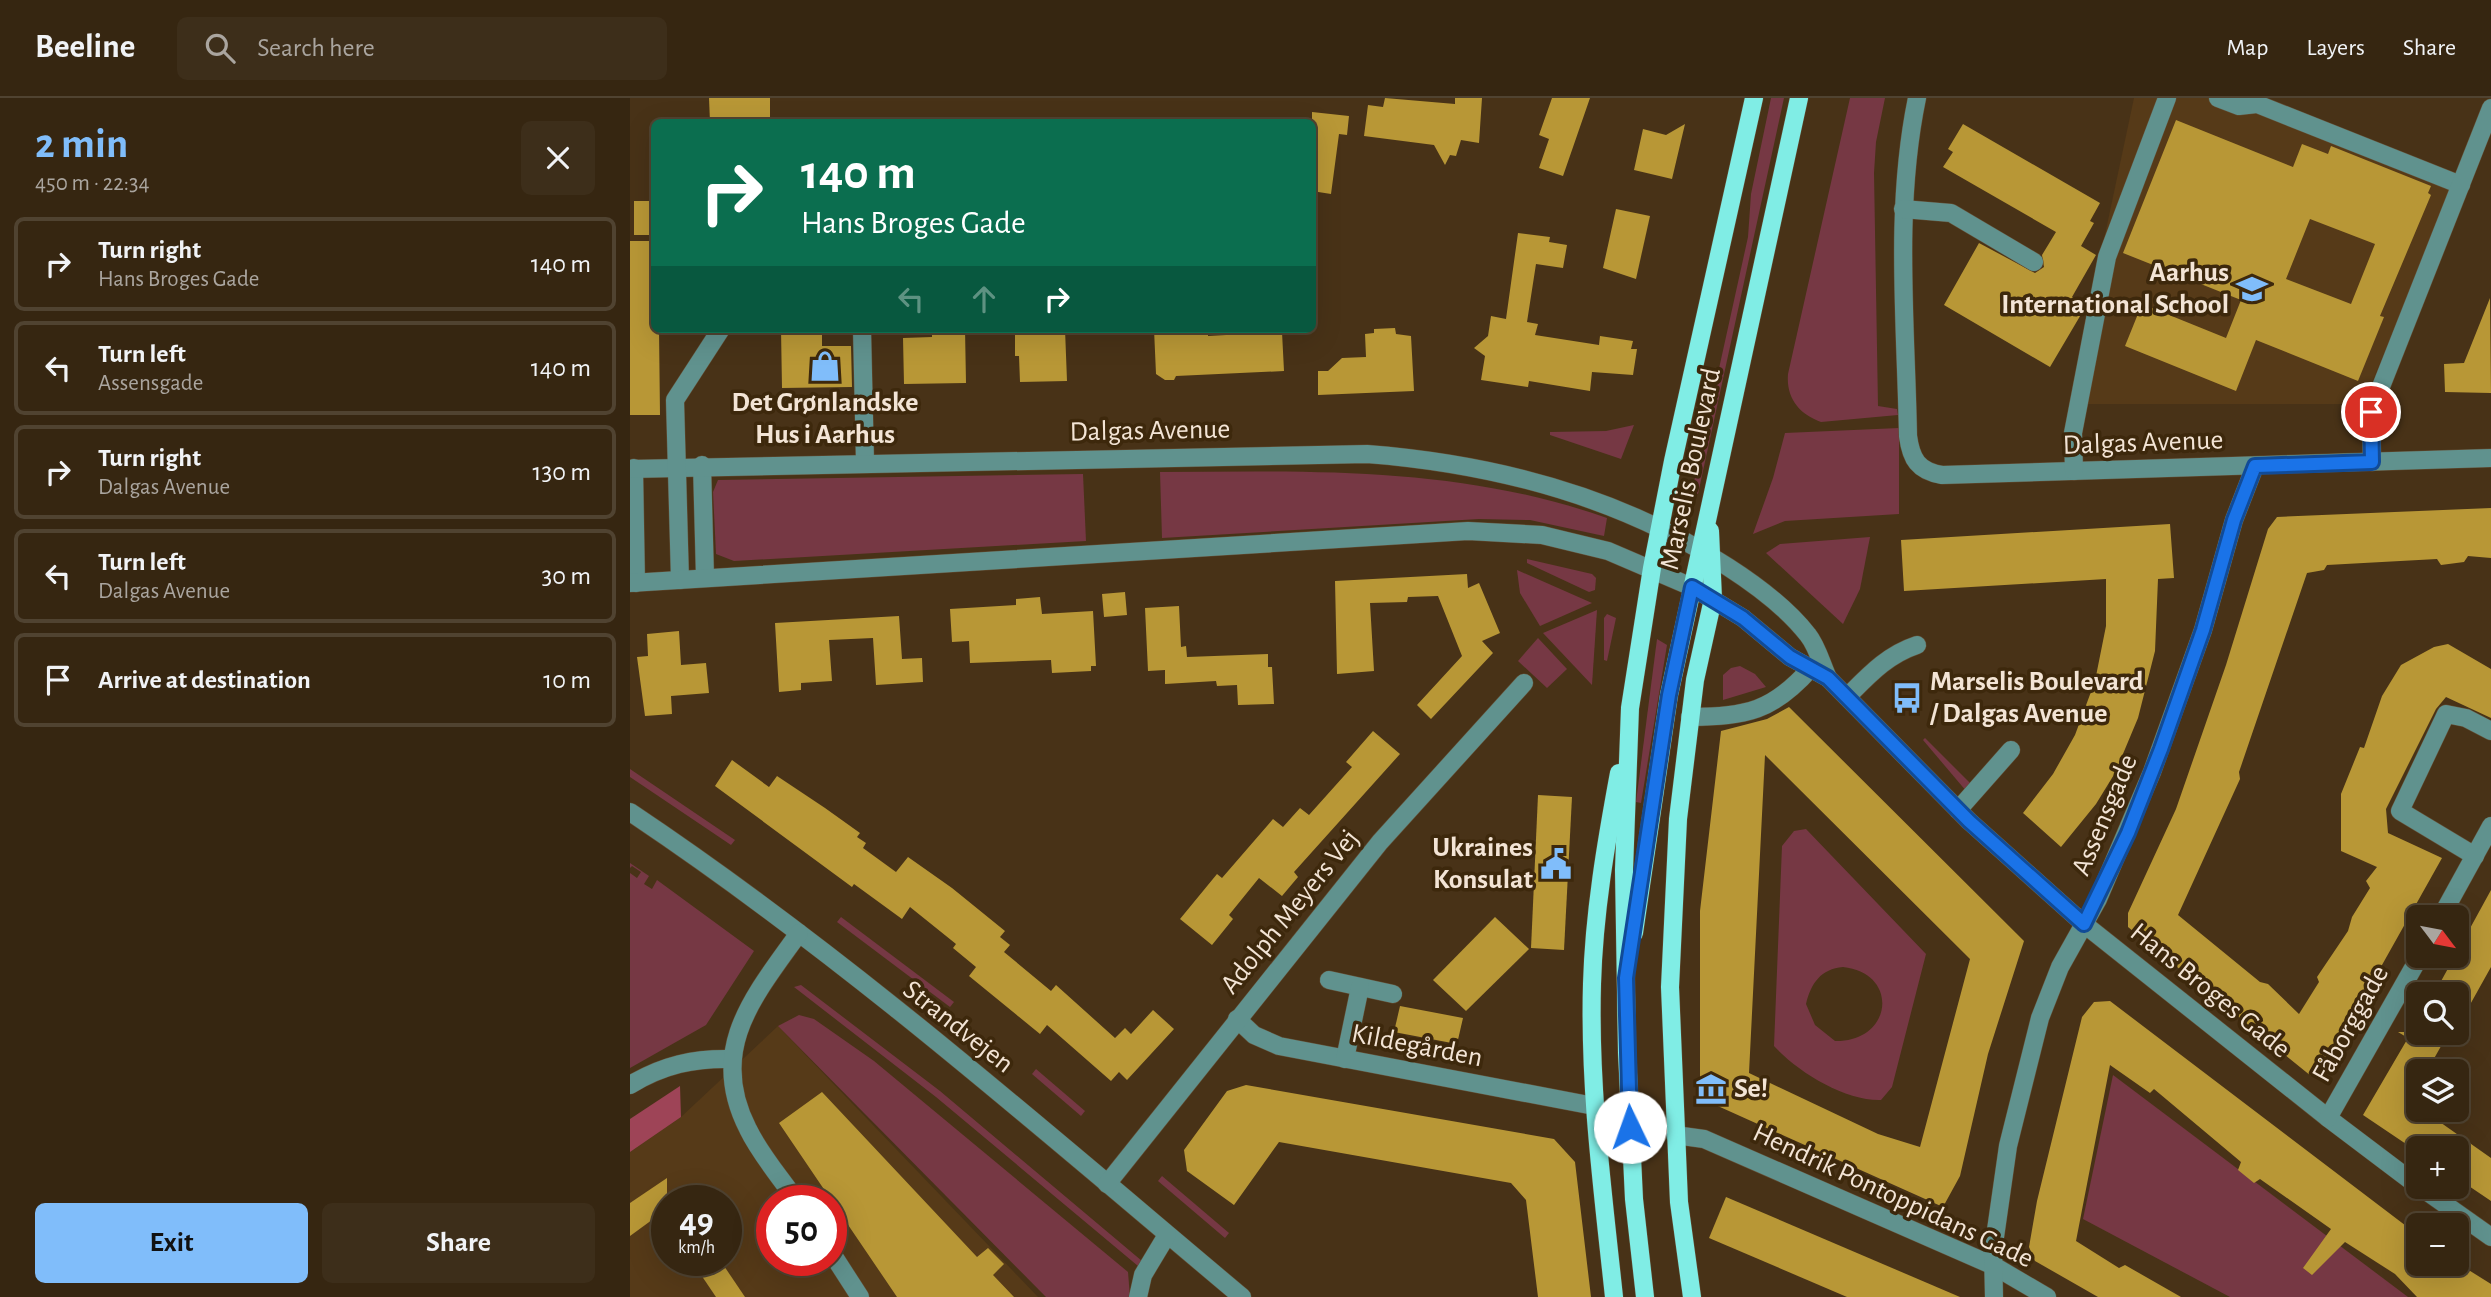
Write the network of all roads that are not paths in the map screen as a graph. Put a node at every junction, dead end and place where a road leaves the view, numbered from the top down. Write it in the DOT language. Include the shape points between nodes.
graph roads {
  1 [pos="1754,98"];
  2 [pos="1799,98"];
  3 [pos="1917,98"];
  4 [pos="2167,98"];
  5 [pos="2218,98"];
  6 [pos="2491,108"];
  7 [pos="2461,185"];
  8 [pos="1903,209"];
  9 [pos="2034,262"];
  10 [pos="718,333"];
  11 [pos="862,333"];
  12 [pos="2491,458"];
  13 [pos="865,462"];
  14 [pos="2372,462"];
  15 [pos="702,465"];
  16 [pos="678,466"];
  17 [pos="2255,466"];
  18 [pos="632,469"];
  19 [pos="2074,471"];
  20 [pos="1660,528"];
  21 [pos="1705,552"];
  22 [pos="1652,568"];
  23 [pos="705,578"];
  24 [pos="680,580"];
  25 [pos="633,583"];
  26 [pos="1692,587"];
  27 [pos="1713,598"];
  28 [pos="1917,646"];
  29 [pos="1811,668"];
  30 [pos="1828,678"];
  31 [pos="1524,683"];
  32 [pos="1847,697"];
  33 [pos="1630,708"];
  34 [pos="1690,717"];
  35 [pos="2491,731"];
  36 [pos="2011,751"];
  37 [pos="1958,810"];
  38 [pos="630,812"];
  39 [pos="2491,826"];
  40 [pos="2475,856"];
  41 [pos="2448,905"];
  42 [pos="2084,924"];
  43 [pos="799,933"];
  44 [pos="2413,968"];
  45 [pos="1626,978"];
  46 [pos="1329,980"];
  47 [pos="1360,987"];
  48 [pos="1393,994"];
  49 [pos="1237,1019"];
  50 [pos="732,1059"];
  51 [pos="1345,1059"];
  52 [pos="630,1085"];
  53 [pos="1594,1106"];
  54 [pos="2328,1118"];
  55 [pos="1675,1135"];
  56 [pos="2406,1176"];
  57 [pos="1107,1184"];
  58 [pos="786,1185"];
  59 [pos="2437,1199"];
  60 [pos="1167,1235"];
  61 [pos="2491,1237"];
  62 [pos="1994,1266"];
  63 [pos="846,1276"];
  64 [pos="860,1297"];
  65 [pos="1138,1297"];
  66 [pos="1242,1297"];
  67 [pos="1614,1297"];
  68 [pos="1646,1297"];
  69 [pos="1692,1297"];
  70 [pos="1994,1297"];
  71 [pos="2047,1297"];
  1 -- 20 [label="main road, Marselis Boulevard"];
  2 -- 21 [label="main road, Marselis Boulevard" via="1710,508"];
  3 -- 8 [label="street" via="1906,157"];
  4 -- 19 [label="street" via="2107,257 2073,433"];
  5 -- 7 [label="street" via="2239,106 2257,104"];
  6 -- 7 [label="street"];
  7 -- 14 [label="street" via="2371,412"];
  8 -- 9 [label="street" via="1951,214"];
  8 -- 19 [label="street, Dalgas Avenue" via="1908,436 1918,466 1942,475"];
  10 -- 16 [label="street" via="676,400"];
  11 -- 13 [label="street"];
  12 -- 14 [label="street, Dalgas Avenue"];
  13 -- 15 [label="street, Dalgas Avenue"];
  13 -- 20 [label="street, Dalgas Avenue" via="1367,454 1424,459 1549,484"];
  14 -- 17 [label="street, Dalgas Avenue"];
  15 -- 16 [label="street, Dalgas Avenue"];
  15 -- 23 [label="street"];
  16 -- 18 [label="street, Dalgas Avenue"];
  16 -- 24 [label="street"];
  17 -- 19 [label="street, Dalgas Avenue"];
  17 -- 42 [label="street, Assensgade" via="2174,715 2128,833"];
  18 -- 25 [label="street"];
  20 -- 21 [label="street, Dalgas Avenue"];
  20 -- 22 [label="main road, Marselis Boulevard"];
  21 -- 26 [label="main road, Marselis Boulevard"];
  21 -- 27 [label="main road"];
  21 -- 30 [label="street, Hans Broges Gade" via="1750,581 1810,636"];
  22 -- 23 [label="street" via="1608,551 1542,535 1468,531"];
  22 -- 26 [label="street, Hans Broges Gade"];
  22 -- 33 [label="main road, Marselis Boulevard"];
  23 -- 24 [label="street"];
  24 -- 25 [label="street"];
  26 -- 27 [label="street, Hans Broges Gade"];
  26 -- 45 [label="main road, Marselis Boulevard" via="1669,695"];
  27 -- 29 [label="street, Hans Broges Gade"];
  27 -- 34 [label="main road"];
  28 -- 32 [label="street" via="1892,655"];
  29 -- 30 [label="street, Hans Broges Gade"];
  29 -- 34 [label="street" via="1791,691 1761,709 1741,715"];
  30 -- 32 [label="street, Hans Broges Gade"];
  31 -- 49 [label="street, Adolph Meyers Vej" via="1380,842"];
  32 -- 37 [label="street, Hans Broges Gade"];
  33 -- 45 [label="main road, Marselis Boulevard" via="1624,870"];
  33 -- 53 [label="main road" via="1601,871 1592,984"];
  34 -- 55 [label="main road" via="1673,898 1670,987"];
  35 -- 40 [label="street" via="2446,714 2400,811"];
  36 -- 37 [label="street"];
  37 -- 42 [label="street, Hans Broges Gade"];
  38 -- 43 [label="street, Strandvejen"];
  39 -- 40 [label="street"];
  40 -- 41 [label="street"];
  42 -- 54 [label="street, Hans Broges Gade"];
  42 -- 62 [label="street, Assensgade" via="2060,967 2022,1078 2008,1146"];
  43 -- 50 [label="street" via="749,1004"];
  43 -- 57 [label="street, Strandvejen"];
  44 -- 54 [label="street, Fåborggade"];
  45 -- 68 [label="main road, Marselis Boulevard" via="1633,1185"];
  46 -- 47 [label="street"];
  47 -- 48 [label="street"];
  47 -- 51 [label="street"];
  49 -- 51 [label="street, Kildegården" via="1254,1035 1279,1046"];
  49 -- 57 [label="street, Adolph Meyers Vej"];
  50 -- 52 [label="street" via="677,1063"];
  50 -- 58 [label="street" via="741,1115"];
  51 -- 53 [label="street, Kildegården"];
  53 -- 67 [label="main road"];
  54 -- 56 [label="street, Hans Broges Gade"];
  55 -- 62 [label="street, Hendrik Pontoppidans Gade" via="1704,1139"];
  55 -- 69 [label="main road"];
  57 -- 60 [label="street, Strandvejen"];
  59 -- 61 [label="street, Hans Broges Gade"];
  60 -- 65 [label="street" via="1143,1275"];
  60 -- 66 [label="street, Strandvejen"];
  62 -- 70 [label="street, Assensgade"];
  62 -- 71 [label="street, Hendrik Pontoppidans Gade"];
  63 -- 64 [label="street"];
}
